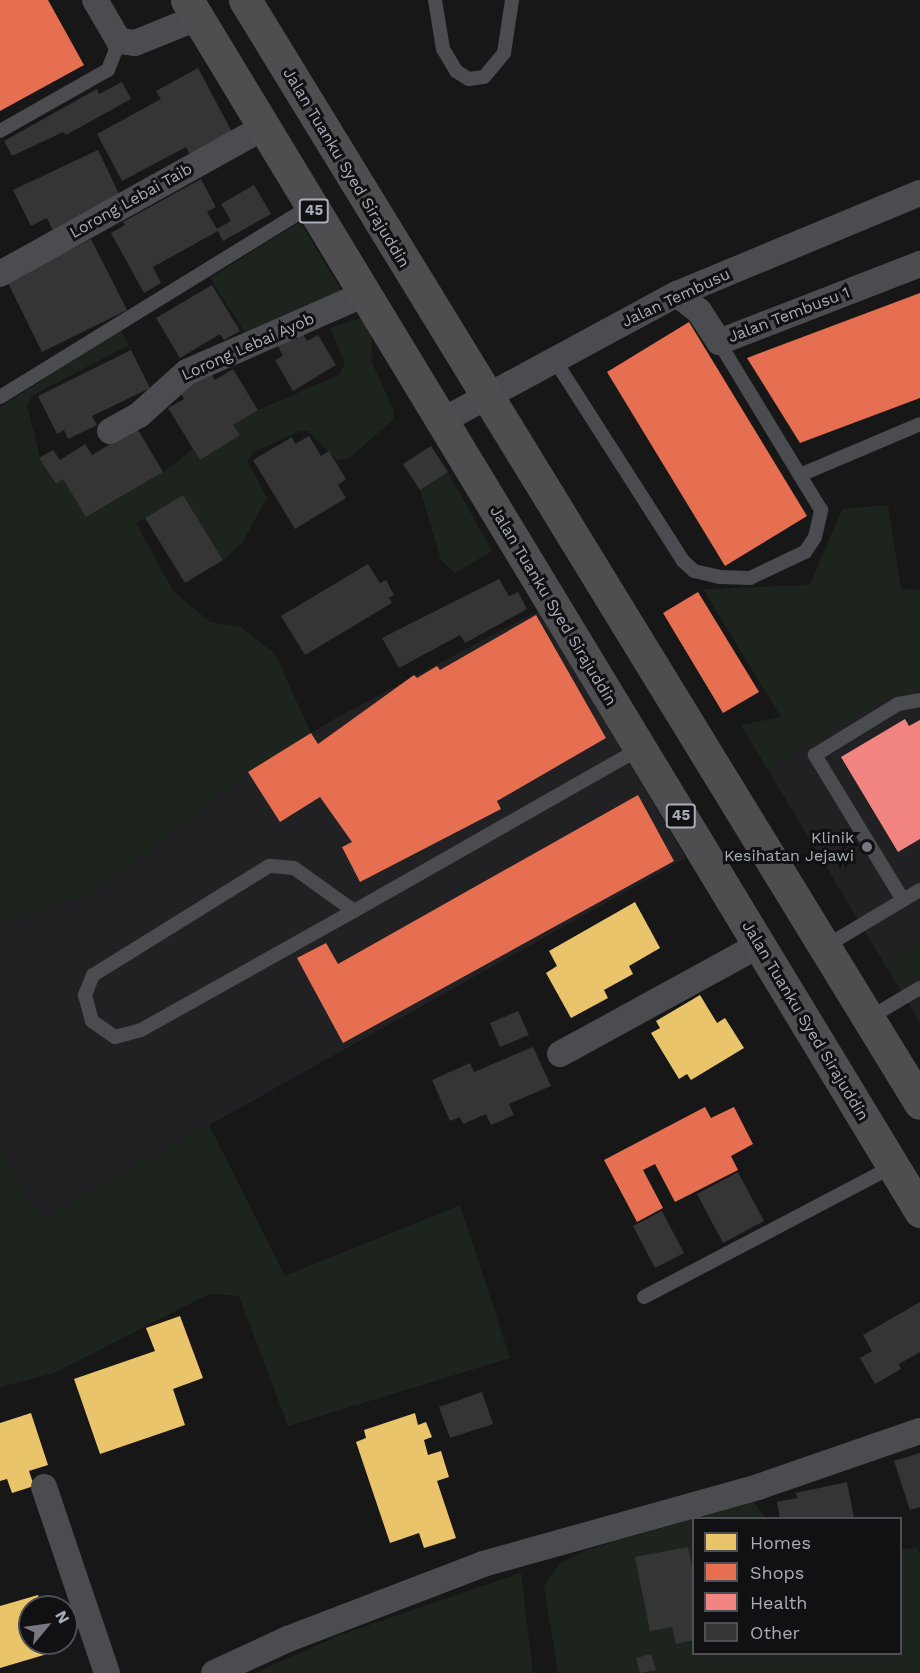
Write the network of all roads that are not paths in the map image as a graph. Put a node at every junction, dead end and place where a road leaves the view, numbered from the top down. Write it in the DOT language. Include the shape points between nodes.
graph roads {
  1 [pos="95,0"];
  2 [pos="245,0"];
  3 [pos="435,0"];
  4 [pos="512,0"];
  5 [pos="192,9"];
  6 [pos="119,41"];
  7 [pos="262,128"];
  8 [pos="0,131"];
  9 [pos="920,193"];
  10 [pos="311,206"];
  11 [pos="920,264"];
  12 [pos="0,274"];
  13 [pos="364,294"];
  14 [pos="677,294"];
  15 [pos="719,342"];
  16 [pos="554,359"];
  17 [pos="0,397"];
  18 [pos="486,400"];
  19 [pos="440,422"];
  20 [pos="920,424"];
  21 [pos="110,430"];
  22 [pos="800,475"];
  23 [pos="920,700"];
  24 [pos="639,748"];
  25 [pos="920,890"];
  26 [pos="903,900"];
  27 [pos="354,911"];
  28 [pos="759,945"];
  29 [pos="826,946"];
  30 [pos="920,988"];
  31 [pos="869,1018"];
  32 [pos="560,1054"];
  33 [pos="920,1103"];
  34 [pos="893,1167"];
  35 [pos="920,1211"];
  36 [pos="644,1297"];
  37 [pos="920,1431"];
  38 [pos="44,1487"];
  39 [pos="107,1673"];
  40 [pos="214,1673"];
  1 -- 6 [label="street"];
  2 -- 18 [label="highway, Jalan Tuanku Syed Sirajuddin"];
  3 -- 4 [label="lane" via="443,49 456,72 469,80 484,77 504,53"];
  5 -- 6 [label="street" via="135,43"];
  5 -- 7 [label="highway, Jalan Tuanku Syed Sirajuddin / 45"];
  6 -- 8 [label="lane" via="108,70"];
  7 -- 10 [label="highway, Jalan Tuanku Syed Sirajuddin / 45"];
  7 -- 12 [label="street, Lorong Lebai Taib"];
  9 -- 14 [label="street, Jalan Tembusu"];
  10 -- 13 [label="highway, Jalan Tuanku Syed Sirajuddin / 45"];
  10 -- 17 [label="lane"];
  11 -- 15 [label="street, Jalan Tembusu 1"];
  13 -- 19 [label="highway, Jalan Tuanku Syed Sirajuddin / 45"];
  13 -- 21 [label="street, Lorong Lebai Ayob" via="187,372 139,414"];
  14 -- 15 [label="street, Jalan Tembusu 1" via="699,311"];
  14 -- 16 [label="street, Jalan Tembusu"];
  15 -- 22 [label="lane"];
  16 -- 18 [label="street, Jalan Tembusu"];
  16 -- 22 [label="lane" via="682,561 694,571 750,578 805,552 815,537 821,510"];
  18 -- 19 [label="street, Jalan Tembusu"];
  18 -- 29 [label="highway, Jalan Tuanku Syed Sirajuddin"];
  19 -- 24 [label="highway, Jalan Tuanku Syed Sirajuddin / 45"];
  20 -- 22 [label="lane"];
  23 -- 26 [label="lane" via="898,704 815,755"];
  24 -- 27 [label="lane"];
  24 -- 28 [label="highway, Jalan Tuanku Syed Sirajuddin / 45"];
  25 -- 26 [label="lane"];
  26 -- 29 [label="lane"];
  27 -- 27 [label="lane" via="294,868 269,866 93,975 85,995 92,1021 115,1037 141,1030"];
  28 -- 32 [label="street"];
  28 -- 34 [label="highway, Jalan Tuanku Syed Sirajuddin / 45"];
  29 -- 31 [label="highway, Jalan Tuanku Syed Sirajuddin"];
  30 -- 31 [label="lane"];
  31 -- 33 [label="highway, Jalan Tuanku Syed Sirajuddin"];
  34 -- 35 [label="highway, Jalan Tuanku Syed Sirajuddin / 45"];
  34 -- 36 [label="lane"];
  37 -- 40 [label="street" via="758,1487 483,1564 288,1639"];
  38 -- 39 [label="street"];
}
